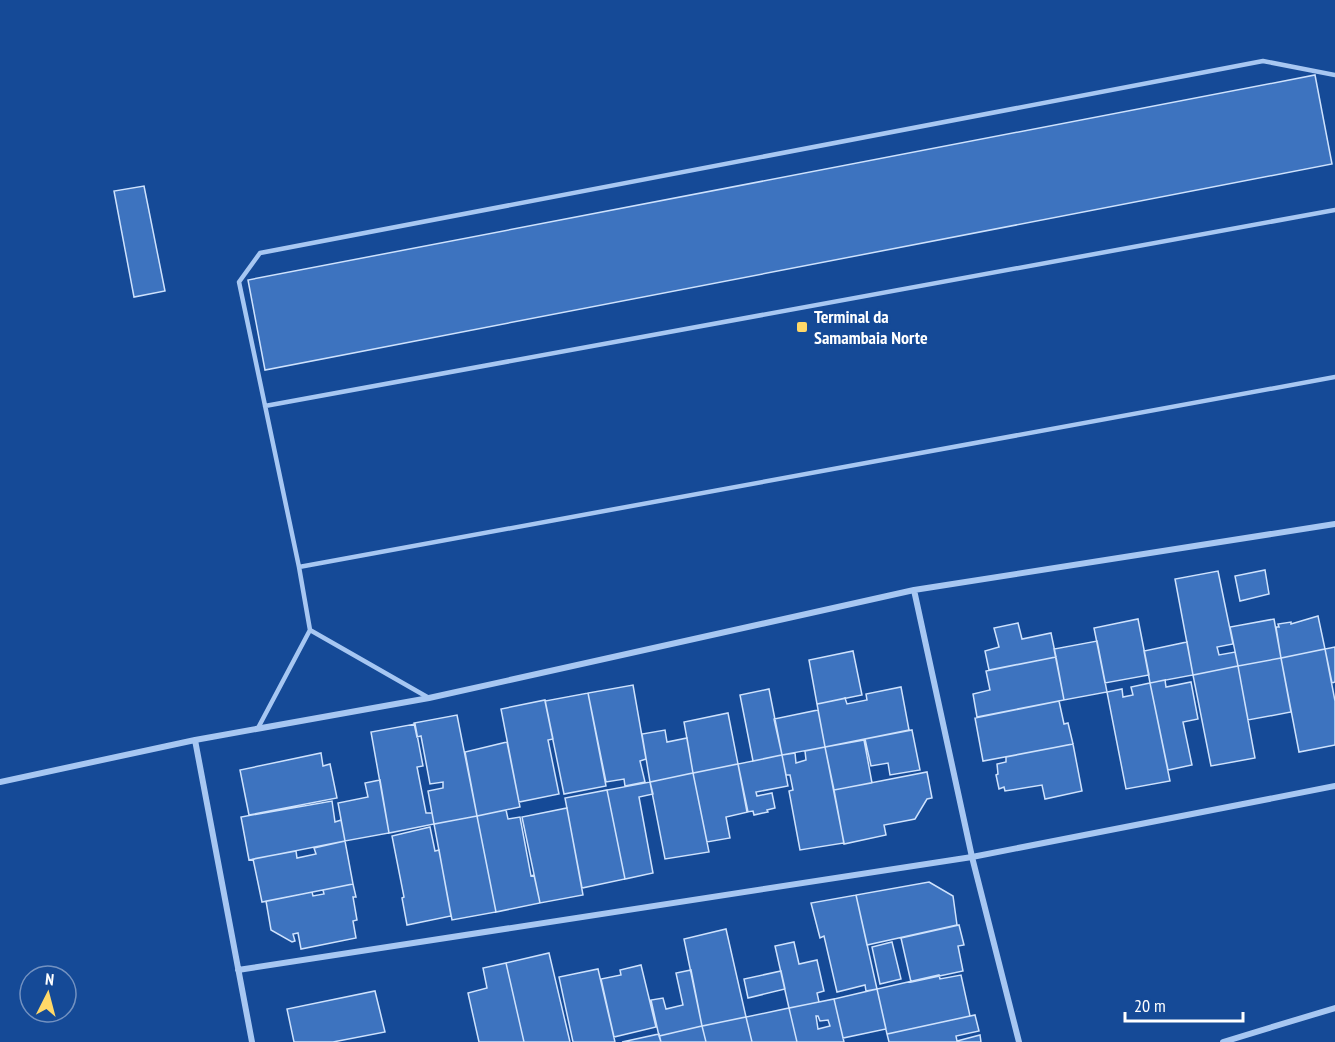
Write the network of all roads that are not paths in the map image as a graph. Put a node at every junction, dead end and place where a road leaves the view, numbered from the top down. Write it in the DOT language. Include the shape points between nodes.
graph roads {
  1 [pos="1335,75"];
  2 [pos="1335,210"];
  3 [pos="1335,377"];
  4 [pos="265,406"];
  5 [pos="1335,524"];
  6 [pos="299,567"];
  7 [pos="914,590"];
  8 [pos="310,630"];
  9 [pos="429,698"];
  10 [pos="257,730"];
  11 [pos="195,740"];
  12 [pos="0,782"];
  13 [pos="1335,786"];
  14 [pos="972,857"];
  15 [pos="238,970"];
  16 [pos="1335,1008"];
  17 [pos="1249,1039"];
  18 [pos="252,1042"];
  19 [pos="1019,1042"];
  20 [pos="1223,1042"];
  1 -- 4 [label="lane" via="1263,62 260,253 239,282"];
  2 -- 4 [label="lane"];
  3 -- 6 [label="lane"];
  4 -- 6 [label="lane"];
  5 -- 7 [label="street"];
  6 -- 8 [label="lane"];
  7 -- 9 [label="street"];
  7 -- 14 [label="street"];
  8 -- 9 [label="lane"];
  8 -- 10 [label="lane"];
  9 -- 10 [label="street"];
  10 -- 11 [label="street"];
  11 -- 12 [label="street"];
  11 -- 15 [label="street"];
  13 -- 14 [label="street"];
  14 -- 15 [label="street"];
  14 -- 19 [label="street"];
  15 -- 18 [label="street"];
  16 -- 17 [label="street"];
  17 -- 20 [label="street"];
}
